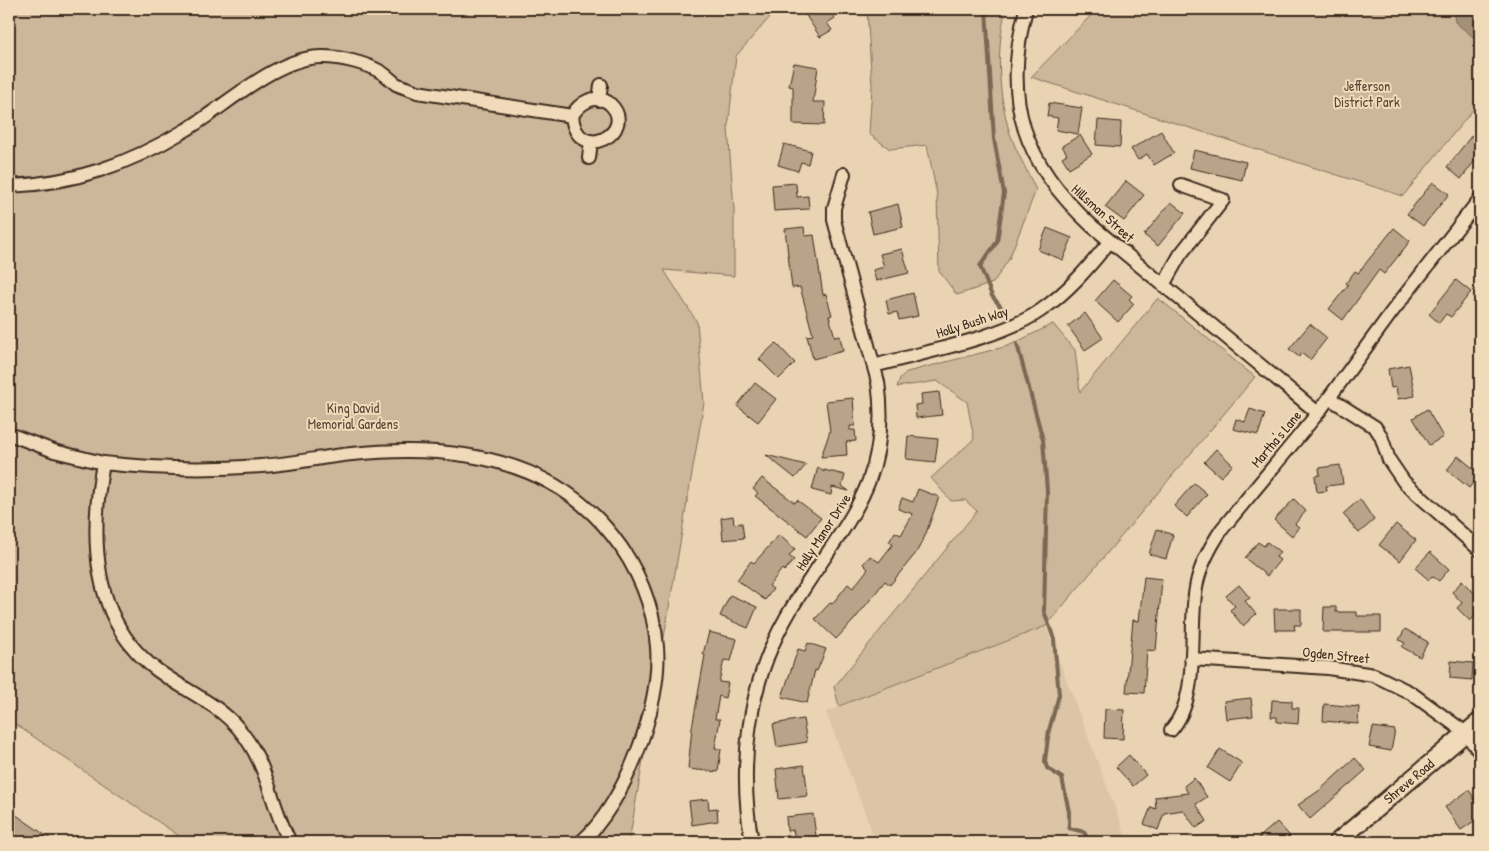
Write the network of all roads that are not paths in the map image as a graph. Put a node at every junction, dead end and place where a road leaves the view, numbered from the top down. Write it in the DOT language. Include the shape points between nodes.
graph roads {
  1 [pos="1026,9"];
  2 [pos="601,85"];
  3 [pos="599,100"];
  4 [pos="572,116"];
  5 [pos="591,142"];
  6 [pos="589,158"];
  7 [pos="844,174"];
  8 [pos="1181,185"];
  9 [pos="9,186"];
  10 [pos="1480,199"];
  11 [pos="1110,241"];
  12 [pos="1163,285"];
  13 [pos="874,366"];
  14 [pos="1329,398"];
  15 [pos="1318,413"];
  16 [pos="9,434"];
  17 [pos="103,462"];
  18 [pos="1480,550"];
  19 [pos="1191,659"];
  20 [pos="1480,721"];
  21 [pos="1171,730"];
  22 [pos="1466,733"];
  23 [pos="1480,753"];
  24 [pos="290,842"];
  25 [pos="581,842"];
  26 [pos="752,842"];
  27 [pos="1337,842"];
  1 -- 11 [label="street, Hillsman Street" via="1016,50 1015,74 1017,98 1028,140 1050,182 1068,204"];
  2 -- 3 [label="street"];
  3 -- 4 [label="street" via="582,104"];
  3 -- 5 [label="street" via="605,100 612,106 616,124 607,139"];
  4 -- 5 [label="street" via="576,130"];
  4 -- 9 [label="street" via="417,92 397,84 381,72 323,56 277,68 185,131 118,165 60,182"];
  5 -- 6 [label="street"];
  7 -- 13 [label="street, Holly Manor Drive" via="836,199 834,220"];
  8 -- 12 [label="street" via="1223,200 1180,255"];
  10 -- 14 [label="street, Martha's Lane"];
  11 -- 12 [label="street, Hillsman Street"];
  11 -- 13 [label="street, Holly Bush Way" via="1070,287 1031,316 993,333"];
  12 -- 15 [label="street, Hillsman Street"];
  13 -- 26 [label="street, Holly Manor Drive" via="881,402 881,427 874,471 854,514 785,619 762,672 753,703 746,764 746,798"];
  14 -- 15 [label="street, Martha's Lane"];
  14 -- 18 [label="street" via="1375,427 1393,467 1404,482"];
  15 -- 19 [label="street, Martha's Lane" via="1211,546 1196,587"];
  16 -- 17 [label="street" via="54,451"];
  17 -- 24 [label="street" via="95,521 96,552 99,577 116,622 128,641 155,669 203,698 238,728 262,764"];
  17 -- 25 [label="street" via="187,469 221,468 355,454 440,452 512,464 559,486 587,508 618,542 640,579 651,612 658,655 650,706 624,783 608,812"];
  19 -- 21 [label="street, Martha's Lane" via="1185,710"];
  19 -- 22 [label="street, Ogden Street" via="1328,668 1374,675 1411,692"];
  20 -- 22 [label="main road, Shreve Road"];
  22 -- 23 [label="street, Ogden Street"];
  22 -- 27 [label="main road, Shreve Road"];
}
